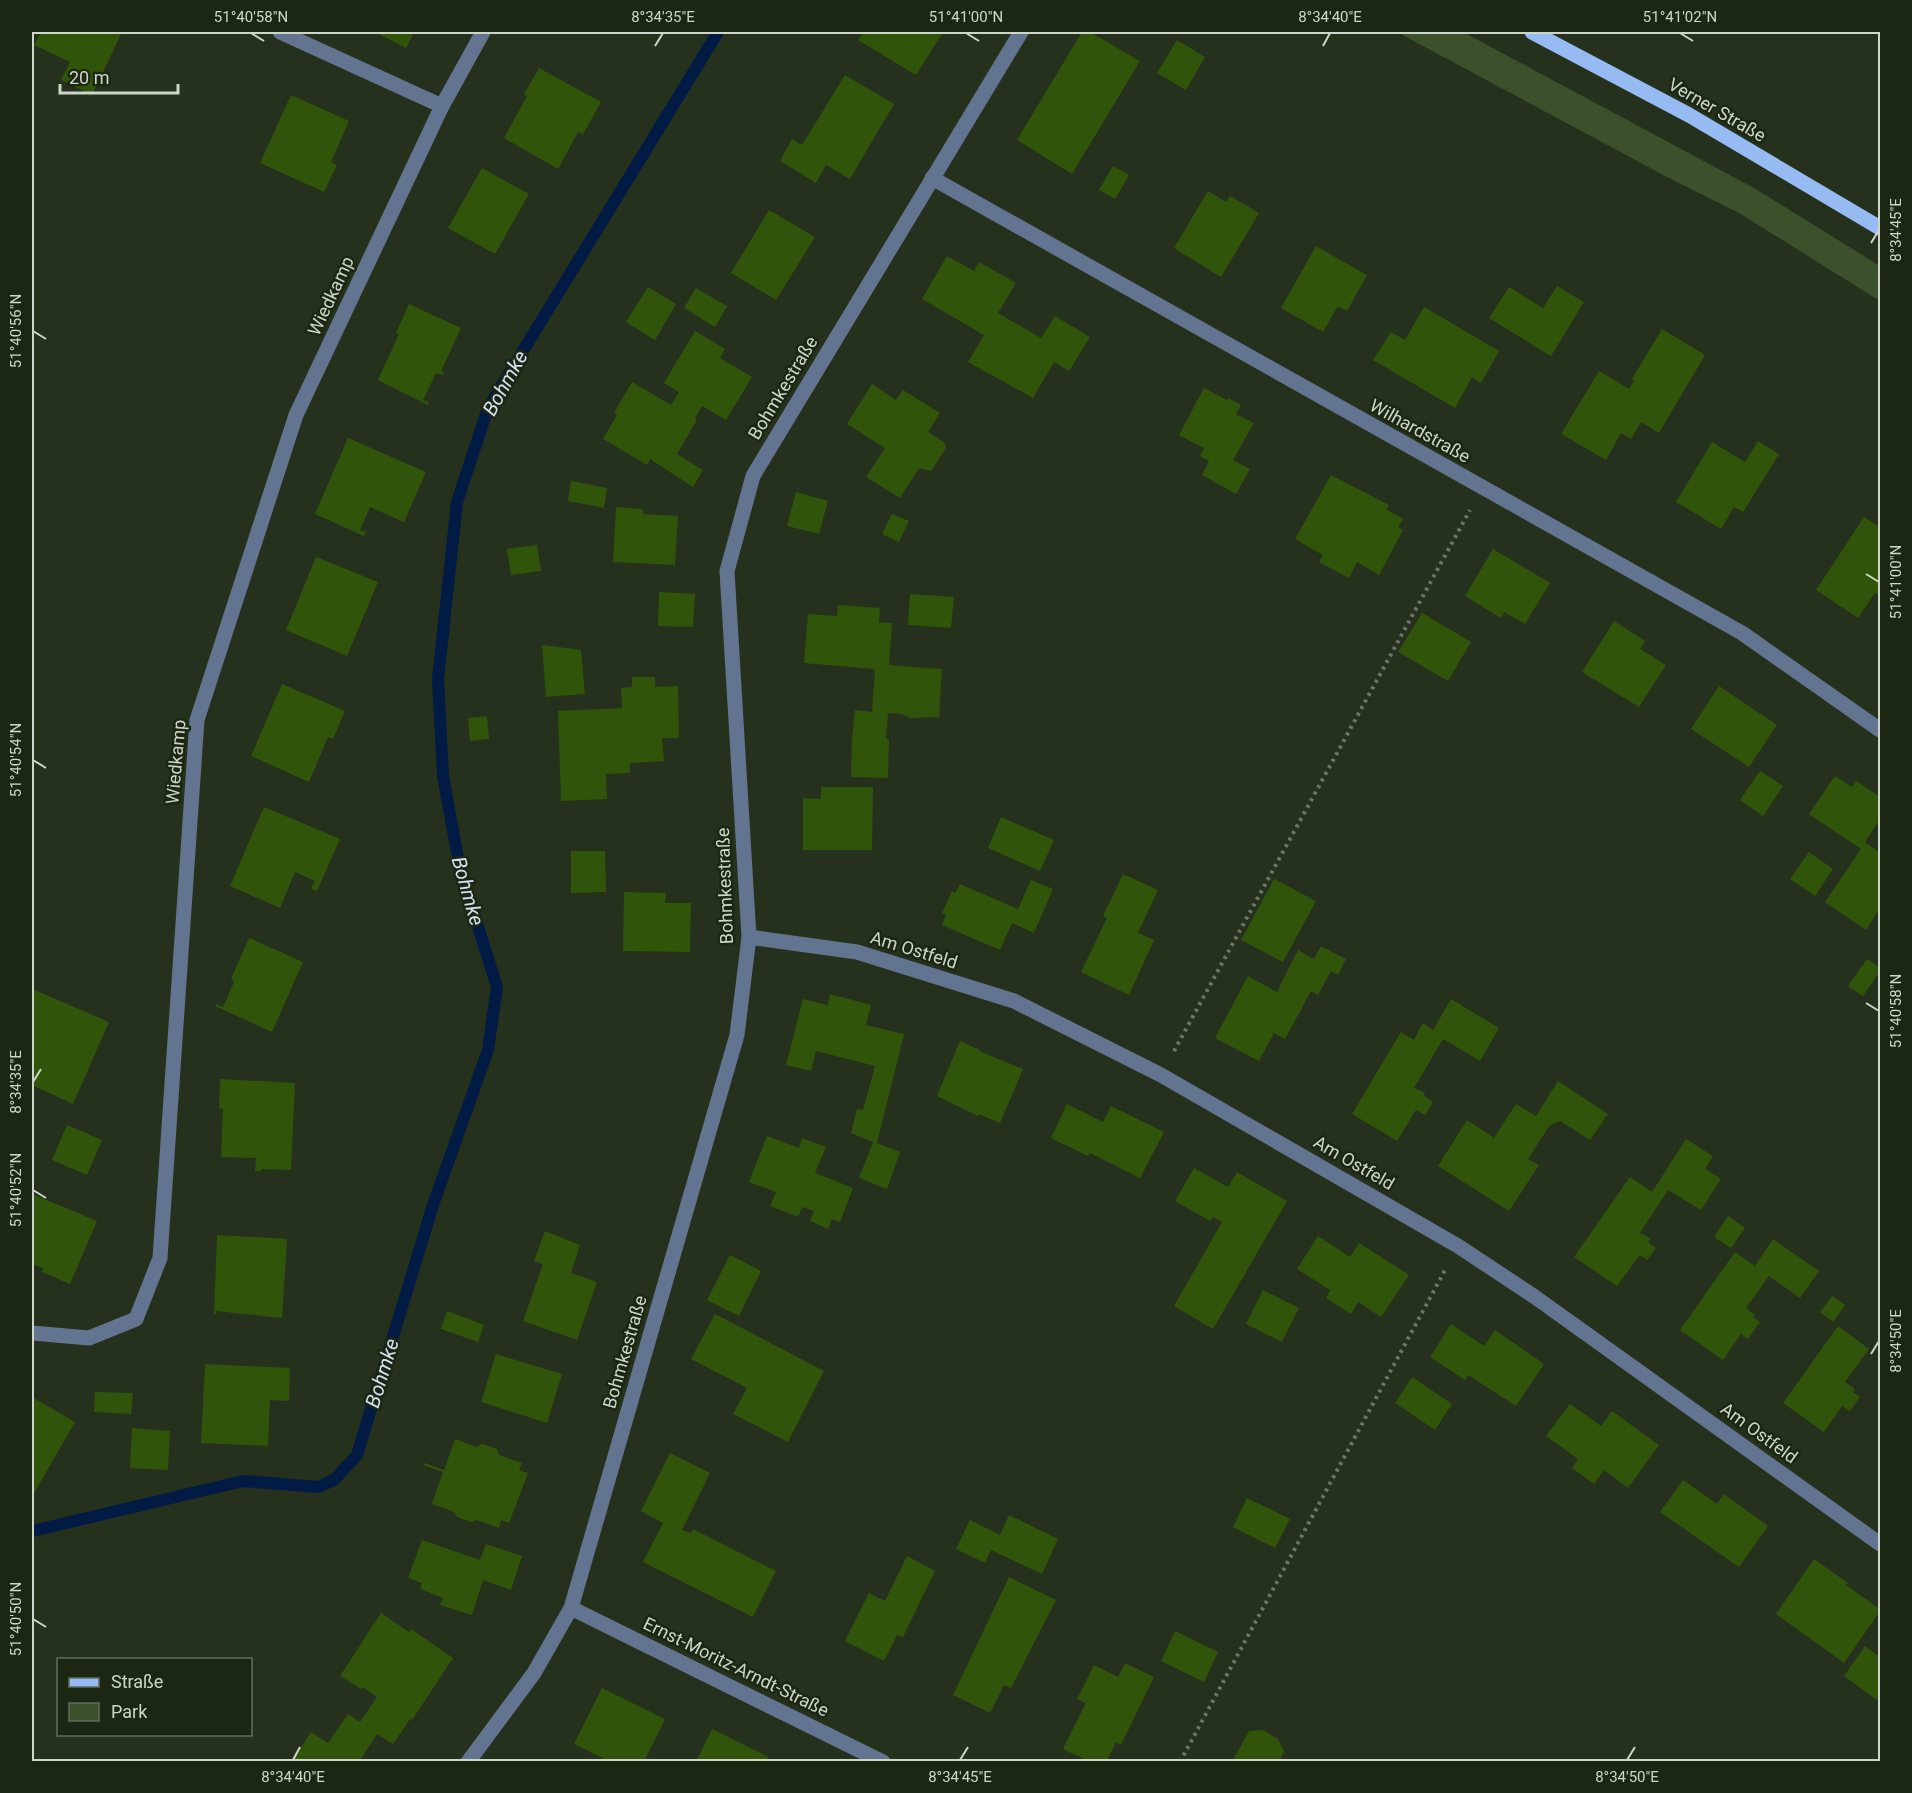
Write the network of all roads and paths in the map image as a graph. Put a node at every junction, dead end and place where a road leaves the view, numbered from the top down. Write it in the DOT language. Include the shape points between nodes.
graph roads {
  1 [pos="280,32"];
  2 [pos="483,32"];
  3 [pos="1021,32"];
  4 [pos="1532,32"];
  5 [pos="442,106"];
  6 [pos="932,178"];
  7 [pos="1881,228"];
  8 [pos="1482,489"];
  9 [pos="1881,730"];
  10 [pos="749,937"];
  11 [pos="1161,1074"];
  12 [pos="1458,1246"];
  13 [pos="32,1333"];
  14 [pos="1881,1544"];
  15 [pos="571,1608"];
  16 [pos="468,1761"];
  17 [pos="883,1761"];
  18 [pos="1180,1761"];
  1 -- 5 [label="street"];
  2 -- 5 [label="street, Wiedkamp"];
  3 -- 6 [label="street, Bohmkestraße"];
  4 -- 7 [label="main road, Verner Straße" via="1689,115"];
  5 -- 13 [label="street, Wiedkamp" via="296,415 197,720 160,1258 136,1319 89,1338"];
  6 -- 8 [label="street, Wilhardstraße"];
  6 -- 10 [label="street, Bohmkestraße" via="753,476 727,571"];
  8 -- 9 [label="street, Wilhardstraße" via="1742,633"];
  8 -- 11 [label="path"];
  10 -- 11 [label="street, Am Ostfeld" via="856,952 1014,1001"];
  10 -- 15 [label="street, Bohmkestraße" via="737,1035"];
  11 -- 12 [label="street, Am Ostfeld"];
  12 -- 14 [label="street, Am Ostfeld"];
  12 -- 18 [label="path"];
  15 -- 16 [label="street, Bohmkestraße" via="534,1673"];
  15 -- 17 [label="street, Ernst-Moritz-Arndt-Straße"];
}
